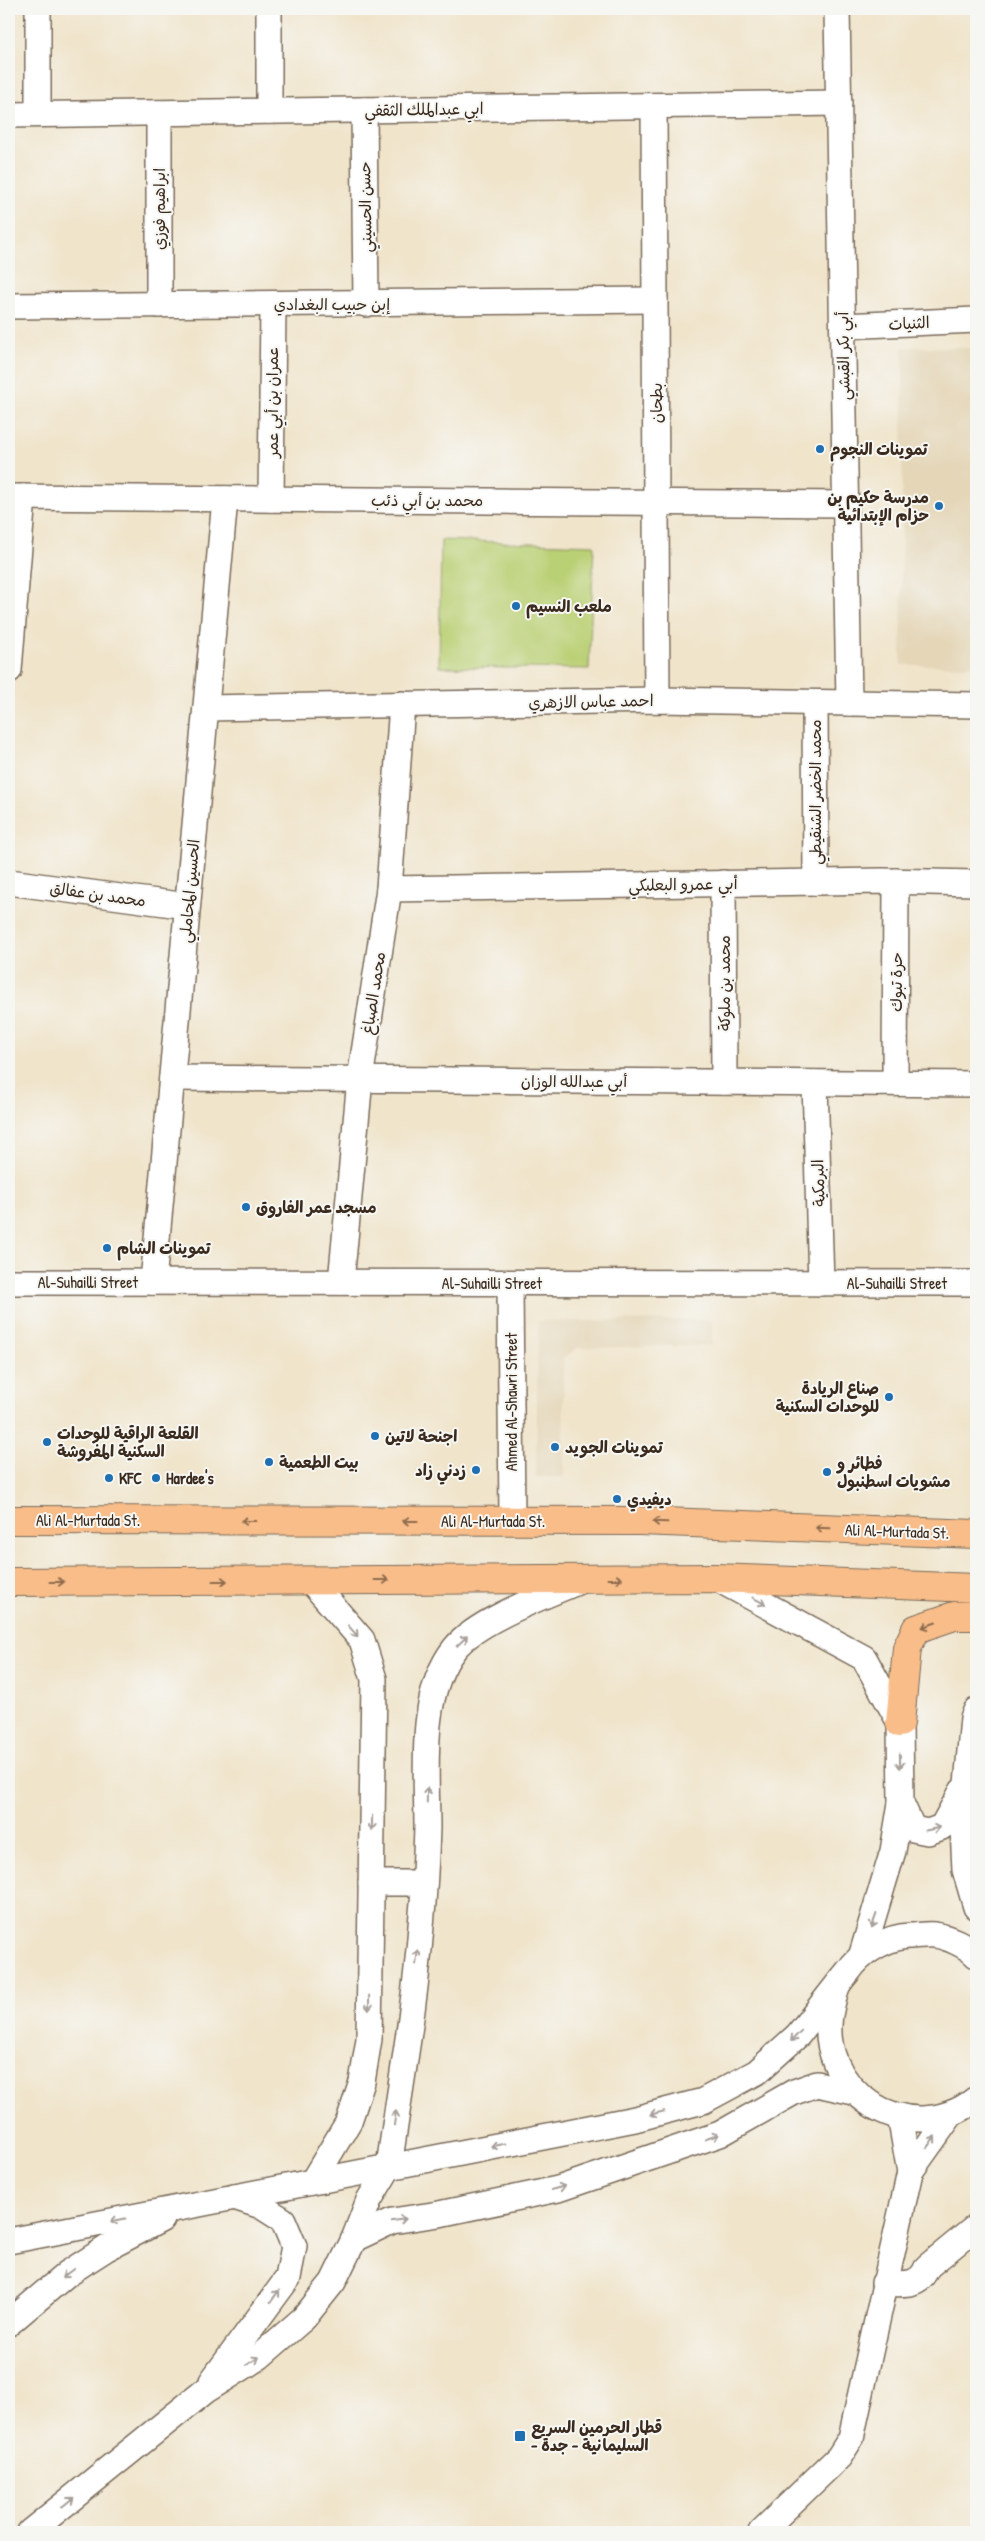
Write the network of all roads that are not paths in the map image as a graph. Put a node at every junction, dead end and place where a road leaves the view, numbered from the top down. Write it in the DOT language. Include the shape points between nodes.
graph roads {
  1 [pos="38,9"];
  2 [pos="269,9"];
  3 [pos="837,9"];
  4 [pos="839,103"];
  5 [pos="654,106"];
  6 [pos="364,110"];
  7 [pos="269,111"];
  8 [pos="159,113"];
  9 [pos="38,114"];
  10 [pos="9,115"];
  11 [pos="655,300"];
  12 [pos="366,304"];
  13 [pos="159,305"];
  14 [pos="272,305"];
  15 [pos="9,306"];
  16 [pos="976,320"];
  17 [pos="843,326"];
  18 [pos="16,497"];
  19 [pos="225,499"];
  20 [pos="272,499"];
  21 [pos="656,502"];
  22 [pos="845,504"];
  23 [pos="9,670"];
  24 [pos="656,700"];
  25 [pos="815,703"];
  26 [pos="849,703"];
  27 [pos="402,704"];
  28 [pos="976,705"];
  29 [pos="206,708"];
  30 [pos="896,881"];
  31 [pos="9,882"];
  32 [pos="816,882"];
  33 [pos="976,882"];
  34 [pos="723,883"];
  35 [pos="389,889"];
  36 [pos="187,906"];
  37 [pos="172,1078"];
  38 [pos="360,1079"];
  39 [pos="724,1082"];
  40 [pos="815,1082"];
  41 [pos="895,1083"];
  42 [pos="976,1084"];
  43 [pos="9,1282"];
  44 [pos="153,1282"];
  45 [pos="341,1282"];
  46 [pos="510,1283"];
  47 [pos="821,1283"];
  48 [pos="976,1283"];
  49 [pos="9,1520"];
  50 [pos="512,1521"];
  51 [pos="976,1534"];
  52 [pos="716,1578"];
  53 [pos="584,1579"];
  54 [pos="310,1580"];
  55 [pos="9,1582"];
  56 [pos="976,1588"];
  57 [pos="976,1616"];
  58 [pos="976,1711"];
  59 [pos="900,1723"];
  60 [pos="966,1782"];
  61 [pos="901,1803"];
  62 [pos="371,1883"];
  63 [pos="424,1883"];
  64 [pos="976,1907"];
  65 [pos="862,1954"];
  66 [pos="976,1955"];
  67 [pos="838,1984"];
  68 [pos="854,2092"];
  69 [pos="976,2098"];
  70 [pos="952,2113"];
  71 [pos="900,2116"];
  72 [pos="389,2167"];
  73 [pos="910,2172"];
  74 [pos="313,2181"];
  75 [pos="234,2197"];
  76 [pos="187,2206"];
  77 [pos="976,2227"];
  78 [pos="354,2239"];
  79 [pos="9,2241"];
  80 [pos="892,2248"];
  81 [pos="928,2267"];
  82 [pos="884,2284"];
  83 [pos="9,2323"];
  84 [pos="205,2391"];
  85 [pos="30,2532"];
  86 [pos="761,2532"];
  1 -- 9 [label="street"];
  2 -- 7 [label="street"];
  3 -- 4 [label="street, أبي بكر القبشي"];
  4 -- 5 [label="street, ابي عبدالملك الثقفي"];
  4 -- 17 [label="street, أبي بكر القبشي"];
  5 -- 6 [label="street, ابي عبدالملك الثقفي"];
  5 -- 11 [label="street, بطحان"];
  6 -- 7 [label="street, ابي عبدالملك الثقفي"];
  6 -- 12 [label="street, حسن الحسيني"];
  7 -- 8 [label="street, ابي عبدالملك الثقفي"];
  8 -- 9 [label="street, ابي عبدالملك الثقفي"];
  8 -- 13 [label="street, ابراهيم فوزي"];
  9 -- 10 [label="street, ابي عبدالملك الثقفي"];
  11 -- 12 [label="street, إبن حبيب البغدادي"];
  11 -- 21 [label="street, بطحان"];
  12 -- 14 [label="street, إبن حبيب البغدادي"];
  13 -- 14 [label="street, إبن حبيب البغدادي"];
  13 -- 15 [label="street, إبن حبيب البغدادي"];
  14 -- 20 [label="street, عمران بن أبي عمر"];
  16 -- 17 [label="street, الثنيات"];
  17 -- 22 [label="street, أبي بكر القبشي"];
  18 -- 19 [label="street, محمد بن أبي ذئب"];
  18 -- 23 [label="street"];
  19 -- 20 [label="street, محمد بن أبي ذئب"];
  19 -- 29 [label="street, الحسين المحاملي"];
  20 -- 21 [label="street, محمد بن أبي ذئب"];
  21 -- 22 [label="street, محمد بن أبي ذئب"];
  21 -- 24 [label="street, بطحان"];
  22 -- 26 [label="street, أبي بكر القبشي"];
  24 -- 25 [label="street, احمد عباس الازهري"];
  24 -- 27 [label="street, احمد عباس الازهري"];
  25 -- 26 [label="street, احمد عباس الازهري"];
  25 -- 32 [label="street, محمد الخضر الشنقيطي"];
  26 -- 28 [label="street, احمد عباس الازهري"];
  27 -- 29 [label="street, احمد عباس الازهري"];
  27 -- 35 [label="street, محمد الصباغ"];
  29 -- 36 [label="street, الحسين المحاملي"];
  30 -- 32 [label="street, أبي عمرو البعلبكي"];
  30 -- 33 [label="street, أبي عمرو البعلبكي"];
  30 -- 41 [label="street, حرة تبوك"];
  31 -- 36 [label="street, محمد بن عفالق"];
  32 -- 34 [label="street, أبي عمرو البعلبكي"];
  34 -- 35 [label="street, أبي عمرو البعلبكي"];
  34 -- 39 [label="street, محمد بن ملوكة"];
  35 -- 38 [label="street, محمد الصباغ"];
  36 -- 37 [label="street, الحسين المحاملي"];
  37 -- 38 [label="street, أبي عبدالله الوزان"];
  37 -- 44 [label="street, الحسين المحاملي"];
  38 -- 39 [label="street, أبي عبدالله الوزان"];
  38 -- 45 [label="street, محمد الصباغ"];
  39 -- 40 [label="street, أبي عبدالله الوزان"];
  40 -- 41 [label="street, أبي عبدالله الوزان"];
  40 -- 47 [label="street, البرمكية"];
  41 -- 42 [label="street, أبي عبدالله الوزان"];
  43 -- 44 [label="street, Al-Suhailli Street"];
  44 -- 45 [label="street, Al-Suhailli Street"];
  45 -- 46 [label="street, Al-Suhailli Street"];
  46 -- 47 [label="street, Al-Suhailli Street"];
  46 -- 50 [label="street, Ahmed Al-Shawri Street"];
  47 -- 48 [label="street, Al-Suhailli Street"];
  50 -- 49 [label="main road, Ali Al-Murtada St., one-way"];
  51 -- 50 [label="main road, Ali Al-Murtada St., one-way" via="639,1521"];
  53 -- 52 [label="main road, one-way"];
  52 -- 56 [label="main road"];
  52 -- 59 [label="street, one-way" via="864,1658"];
  54 -- 53 [label="main road, one-way"];
  63 -- 53 [label="street, one-way" via="428,1728 432,1699 441,1672 455,1648 476,1628"];
  55 -- 54 [label="main road, one-way"];
  54 -- 62 [label="street, one-way" via="362,1640 374,1679"];
  57 -- 59 [label="main road, one-way" via="954,1616 916,1629 907,1648"];
  58 -- 60 [label="street"];
  59 -- 61 [label="street, one-way"];
  61 -- 60 [label="street, one-way" via="913,1829 928,1832 942,1827"];
  60 -- 64 [label="street" via="965,1870"];
  61 -- 65 [label="street, one-way" via="893,1851"];
  62 -- 63 [label="street"];
  62 -- 74 [label="street, one-way" via="369,2039 362,2082 349,2121"];
  72 -- 63 [label="street, one-way" via="418,1955"];
  65 -- 66 [label="street" via="897,1937 936,1935 971,1949"];
  65 -- 67 [label="street"];
  67 -- 68 [label="street" via="828,2022 834,2060"];
  67 -- 72 [label="street, one-way" via="798,2035 757,2072 703,2101 635,2118"];
  68 -- 71 [label="street" via="887,2114"];
  78 -- 68 [label="street, one-way" via="392,2221 567,2186 720,2134 794,2092 817,2084"];
  69 -- 70 [label="street" via="962,2110"];
  70 -- 71 [label="street" via="924,2120"];
  73 -- 70 [label="street, one-way"];
  71 -- 73 [label="street"];
  72 -- 74 [label="street"];
  72 -- 78 [label="street" via="369,2200"];
  73 -- 80 [label="street"];
  74 -- 75 [label="street"];
  75 -- 76 [label="street"];
  84 -- 75 [label="street, one-way" via="288,2278 294,2246 283,2220 261,2206"];
  76 -- 79 [label="street, one-way"];
  76 -- 83 [label="street, one-way" via="106,2248 76,2268"];
  77 -- 81 [label="street"];
  84 -- 78 [label="street, one-way" via="260,2357 304,2318 333,2282"];
  80 -- 81 [label="street" via="920,2257"];
  80 -- 82 [label="street"];
  81 -- 82 [label="street" via="915,2282"];
  82 -- 86 [label="street" via="851,2438 839,2457"];
  85 -- 84 [label="street, one-way"];
}
